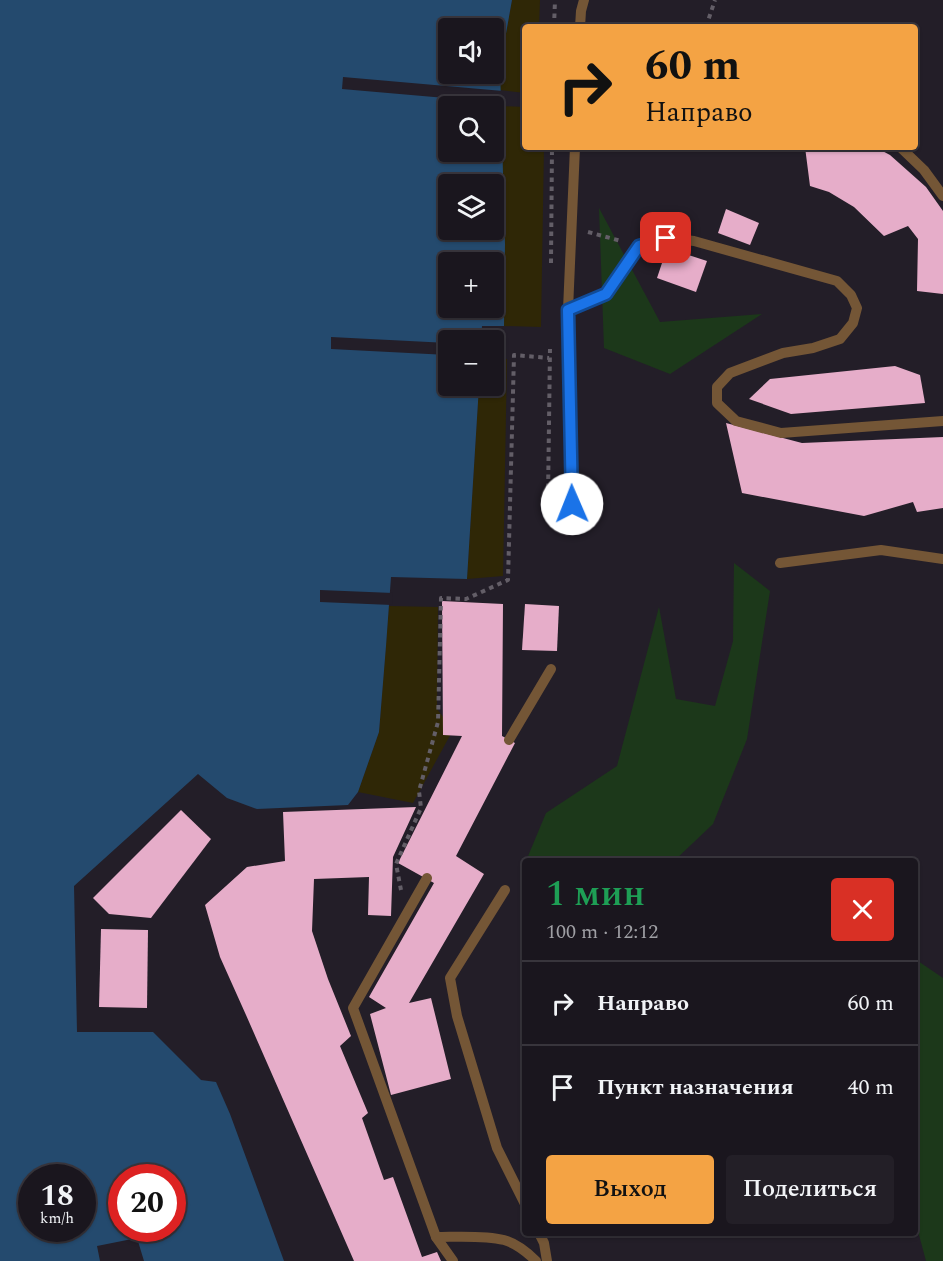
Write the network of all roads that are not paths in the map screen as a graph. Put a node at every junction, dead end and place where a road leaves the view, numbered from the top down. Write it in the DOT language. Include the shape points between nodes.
graph roads {
  1 [pos="584,0"];
  2 [pos="580,24"];
  3 [pos="575,150"];
  4 [pos="903,150"];
  5 [pos="943,196"];
  6 [pos="568,310"];
  7 [pos="943,421"];
  8 [pos="572,504"];
  9 [pos="943,559"];
  10 [pos="780,563"];
  11 [pos="551,669"];
  12 [pos="509,740"];
  13 [pos="427,878"];
  14 [pos="505,890"];
  15 [pos="522,1198"];
  16 [pos="540,1236"];
  17 [pos="436,1237"];
  18 [pos="453,1261"];
  19 [pos="536,1261"];
  20 [pos="547,1261"];
  1 -- 2 [label="lane"];
  3 -- 6 [label="lane"];
  4 -- 5 [label="lane"];
  6 -- 7 [label="lane" via="606,294 639,246 666,238 694,241 837,281 857,308 853,322 840,339 783,353 730,374 717,387 717,404 736,421 781,433"];
  6 -- 8 [label="lane"];
  9 -- 10 [label="lane" via="881,550"];
  11 -- 12 [label="lane"];
  13 -- 17 [label="lane" via="353,1008"];
  14 -- 15 [label="lane" via="450,978 457,1016 497,1148"];
  16 -- 20 [label="lane"];
  17 -- 18 [label="lane"];
  17 -- 19 [label="lane" via="505,1240"];
}
